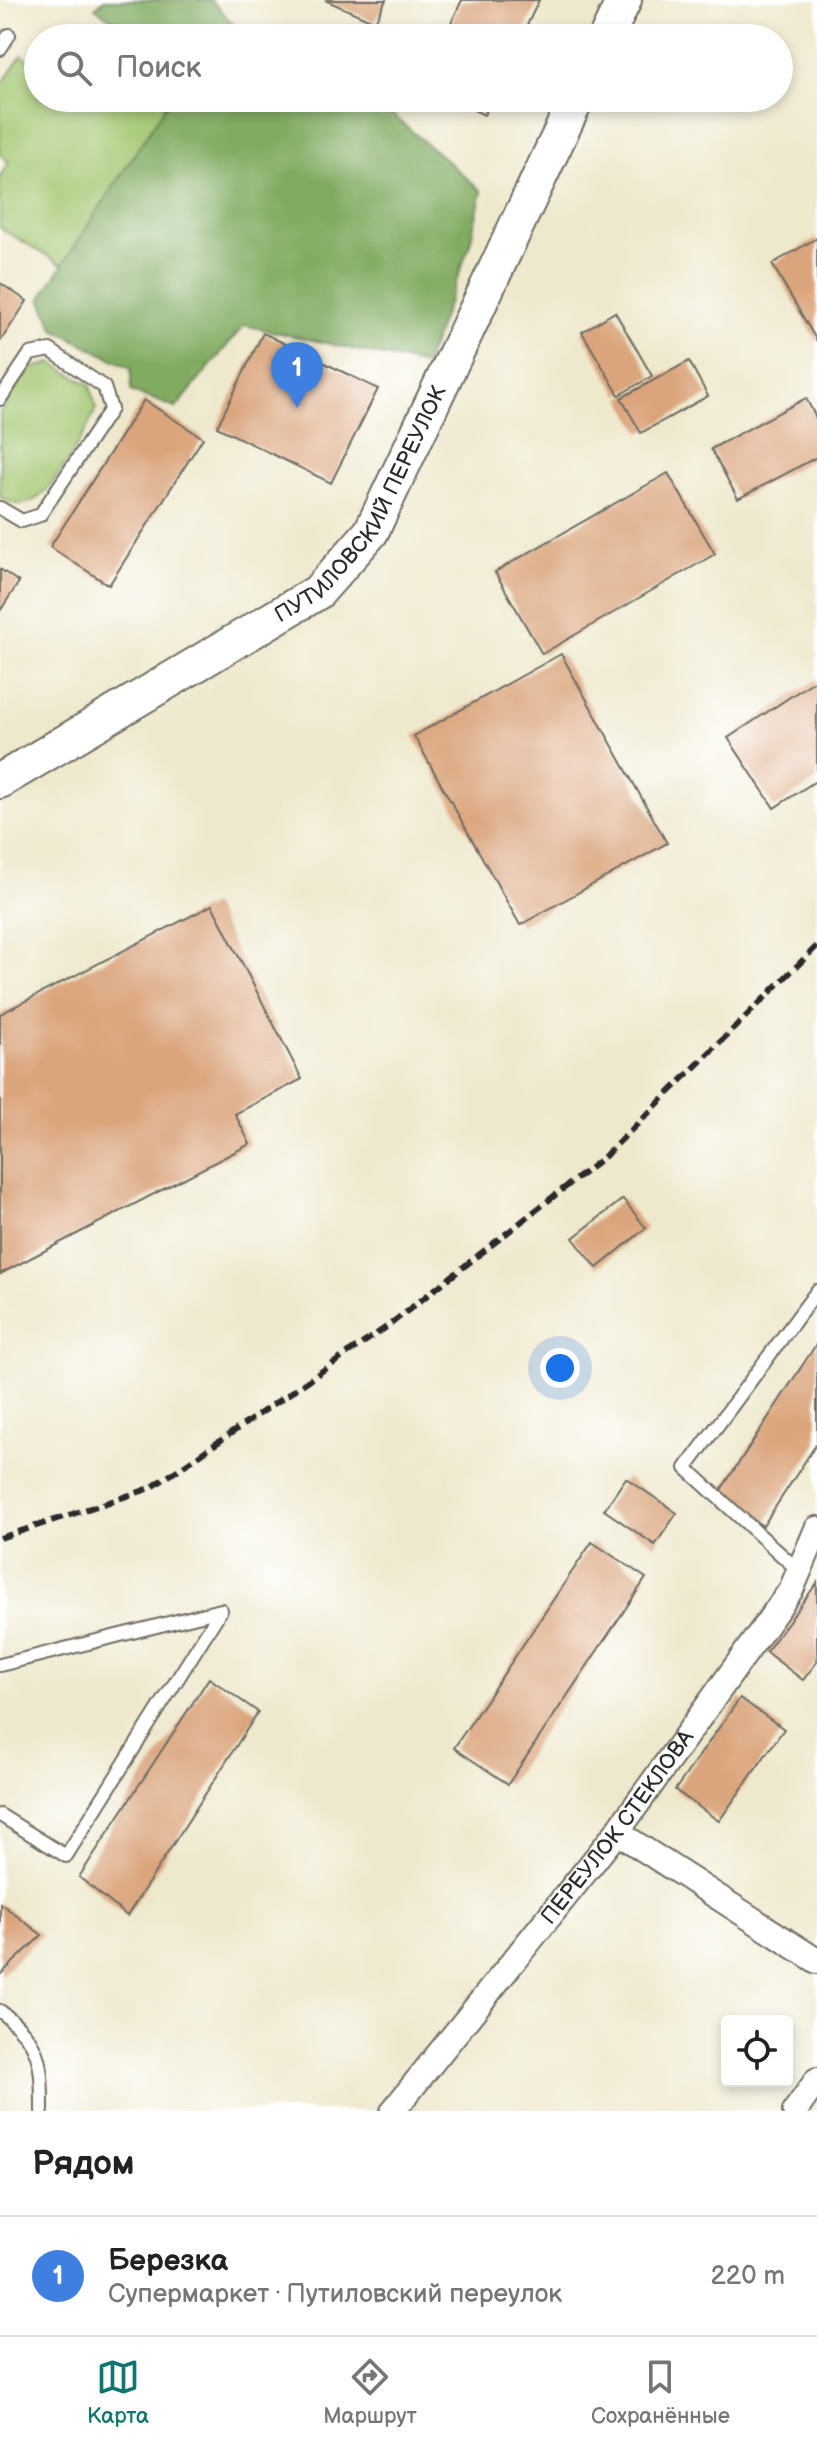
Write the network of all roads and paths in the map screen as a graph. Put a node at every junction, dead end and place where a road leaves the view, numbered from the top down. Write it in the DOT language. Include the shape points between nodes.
graph roads {
  1 [pos="624,0"];
  2 [pos="613,24"];
  3 [pos="9,35"];
  4 [pos="0,49"];
  5 [pos="570,112"];
  6 [pos="0,399"];
  7 [pos="0,508"];
  8 [pos="0,781"];
  9 [pos="817,1291"];
  10 [pos="817,1529"];
  11 [pos="799,1571"];
  12 [pos="0,1665"];
  13 [pos="0,1815"];
  14 [pos="617,1832"];
  15 [pos="817,1961"];
  16 [pos="0,2011"];
  17 [pos="817,2080"];
  18 [pos="42,2111"];
  19 [pos="393,2111"];
  20 [pos="795,2111"];
  1 -- 2 [label="main road"];
  3 -- 4 [label="lane"];
  5 -- 8 [label="main road, ПУТИЛОВСКИЙ ПЕРЕУЛОК" via="371,532 318,592"];
  6 -- 7 [label="lane" via="30,354 50,350 104,387 111,409 40,515 22,521"];
  9 -- 11 [label="lane" via="686,1468"];
  10 -- 11 [label="street, ПЕРЕУЛОК СТЕКЛОВА"];
  11 -- 14 [label="street, ПЕРЕУЛОК СТЕКЛОВА" via="791,1590"];
  12 -- 13 [label="lane" via="221,1610 66,1856"];
  14 -- 15 [label="street"];
  14 -- 19 [label="street, ПЕРЕУЛОК СТЕКЛОВА"];
  16 -- 18 [label="lane" via="24,2029 42,2063"];
  17 -- 20 [label="street"];
}
